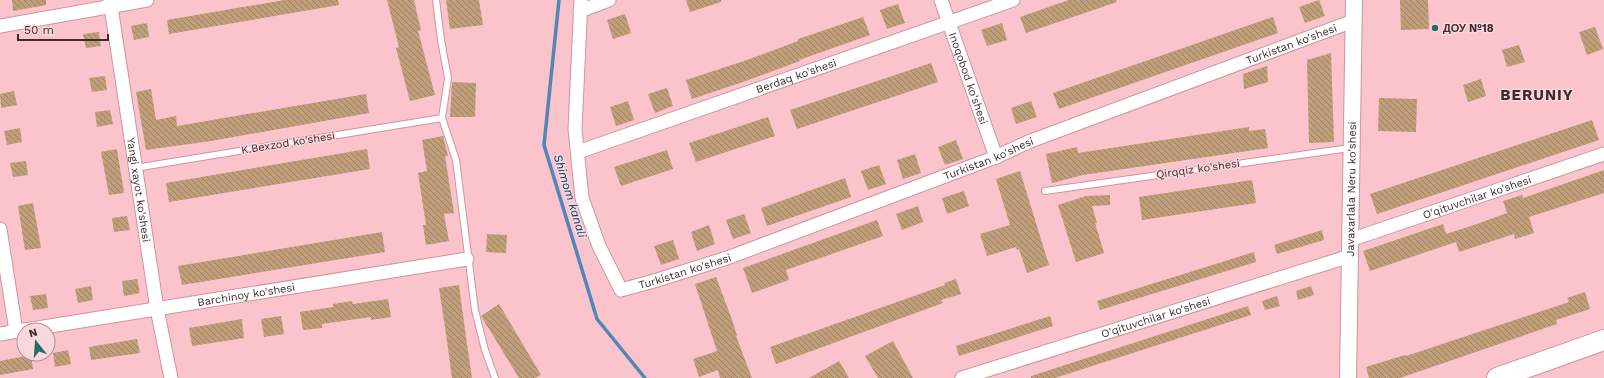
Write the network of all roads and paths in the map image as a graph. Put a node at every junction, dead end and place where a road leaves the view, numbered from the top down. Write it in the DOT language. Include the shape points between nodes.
graph roads {
  1 [pos="147,0"];
  2 [pos="436,0"];
  3 [pos="609,0"];
  4 [pos="942,0"];
  5 [pos="1013,0"];
  6 [pos="1354,0"];
  7 [pos="110,3"];
  8 [pos="581,5"];
  9 [pos="1353,21"];
  10 [pos="950,23"];
  11 [pos="0,26"];
  12 [pos="442,118"];
  13 [pos="1352,148"];
  14 [pos="578,152"];
  15 [pos="1604,154"];
  16 [pos="996,157"];
  17 [pos="135,168"];
  18 [pos="1045,191"];
  19 [pos="0,229"];
  20 [pos="1350,240"];
  21 [pos="1350,256"];
  22 [pos="468,259"];
  23 [pos="157,309"];
  24 [pos="20,322"];
  25 [pos="56,325"];
  26 [pos="16,332"];
  27 [pos="0,334"];
  28 [pos="1604,340"];
  29 [pos="172,378"];
  30 [pos="495,378"];
  31 [pos="962,378"];
  32 [pos="1348,378"];
  33 [pos="1496,378"];
  1 -- 7 [label="street"];
  2 -- 12 [label="lane" via="448,78"];
  3 -- 8 [label="street"];
  4 -- 10 [label="street, Inoqobod ko'shesi"];
  5 -- 10 [label="street, Berdaq ko'shesi"];
  6 -- 9 [label="street, Javaxarlala Neru ko'shesi"];
  7 -- 11 [label="street"];
  7 -- 17 [label="street, Yangi xayot ko'shesi"];
  8 -- 14 [label="street" via="575,129"];
  9 -- 13 [label="street, Javaxarlala Neru ko'shesi"];
  9 -- 16 [label="street, Turkistan ko'shesi" via="1028,142"];
  10 -- 14 [label="street, Berdaq ko'shesi"];
  10 -- 16 [label="street, Inoqobod ko'shesi"];
  12 -- 17 [label="lane, K.Bexzod ko'shesi"];
  12 -- 22 [label="lane" via="456,160"];
  13 -- 18 [label="lane, Qirqqiz ko'shesi"];
  13 -- 20 [label="street, Javaxarlala Neru ko'shesi"];
  14 -- 16 [label="street, Turkistan ko'shesi" via="582,198 599,246 621,290 727,258"];
  15 -- 20 [label="street, O'qituvchilar ko'shesi"];
  17 -- 23 [label="street, Yangi xayot ko'shesi"];
  19 -- 24 [label="street"];
  20 -- 21 [label="street, Javaxarlala Neru ko'shesi"];
  21 -- 31 [label="street, O'qituvchilar ko'shesi"];
  21 -- 32 [label="street, Javaxarlala Neru ko'shesi"];
  22 -- 23 [label="street, Barchinoy ko'shesi"];
  22 -- 30 [label="lane" via="475,310"];
  23 -- 25 [label="street, Barchinoy ko'shesi"];
  23 -- 29 [label="street, Yangi xayot ko'shesi"];
  26 -- 27 [label="street, Barchinoy ko'shesi"];
  28 -- 33 [label="main road"];
}
